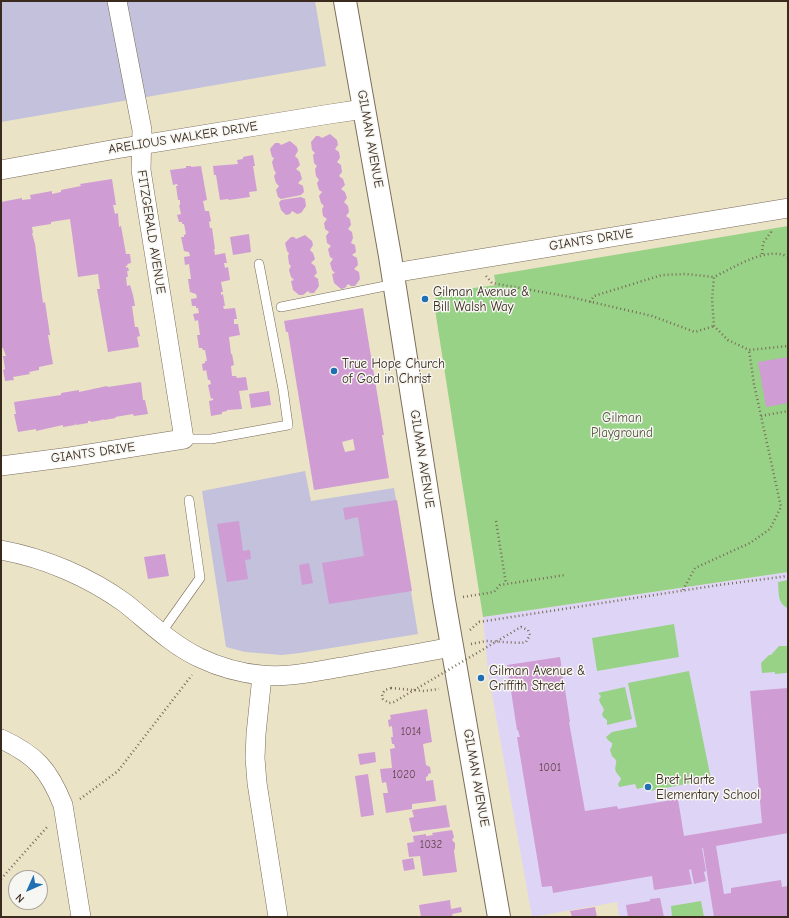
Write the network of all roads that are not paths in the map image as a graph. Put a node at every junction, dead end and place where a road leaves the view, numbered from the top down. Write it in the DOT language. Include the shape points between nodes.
graph roads {
  1 [pos="117,1"];
  2 [pos="345,1"];
  3 [pos="364,109"];
  4 [pos="141,145"];
  5 [pos="1,170"];
  6 [pos="788,208"];
  7 [pos="259,264"];
  8 [pos="394,278"];
  9 [pos="281,307"];
  10 [pos="184,439"];
  11 [pos="1,466"];
  12 [pos="188,500"];
  13 [pos="1,550"];
  14 [pos="161,633"];
  15 [pos="452,647"];
  16 [pos="262,676"];
  17 [pos="1,739"];
  18 [pos="81,917"];
  19 [pos="278,917"];
  20 [pos="499,917"];
  1 -- 4 [label="street, FITZGERALD AVENUE" via="142,130"];
  2 -- 3 [label="street, GILMAN AVENUE"];
  3 -- 4 [label="street, ARELIOUS WALKER DRIVE"];
  3 -- 8 [label="street, GILMAN AVENUE"];
  4 -- 5 [label="street, ARELIOUS WALKER DRIVE"];
  4 -- 10 [label="street, FITZGERALD AVENUE" via="140,170"];
  6 -- 8 [label="street, GIANTS DRIVE" via="472,260"];
  7 -- 10 [label="lane" via="288,425 211,439"];
  8 -- 9 [label="lane"];
  8 -- 15 [label="street, GILMAN AVENUE"];
  10 -- 11 [label="street, GIANTS DRIVE"];
  12 -- 14 [label="lane" via="200,578"];
  13 -- 14 [label="street" via="40,560 79,576 124,602"];
  14 -- 16 [label="street" via="200,658 241,672"];
  15 -- 16 [label="street" via="312,672"];
  15 -- 20 [label="street, GILMAN AVENUE"];
  16 -- 19 [label="street" via="255,758"];
  17 -- 18 [label="street" via="33,757 56,788 63,805"];
}
